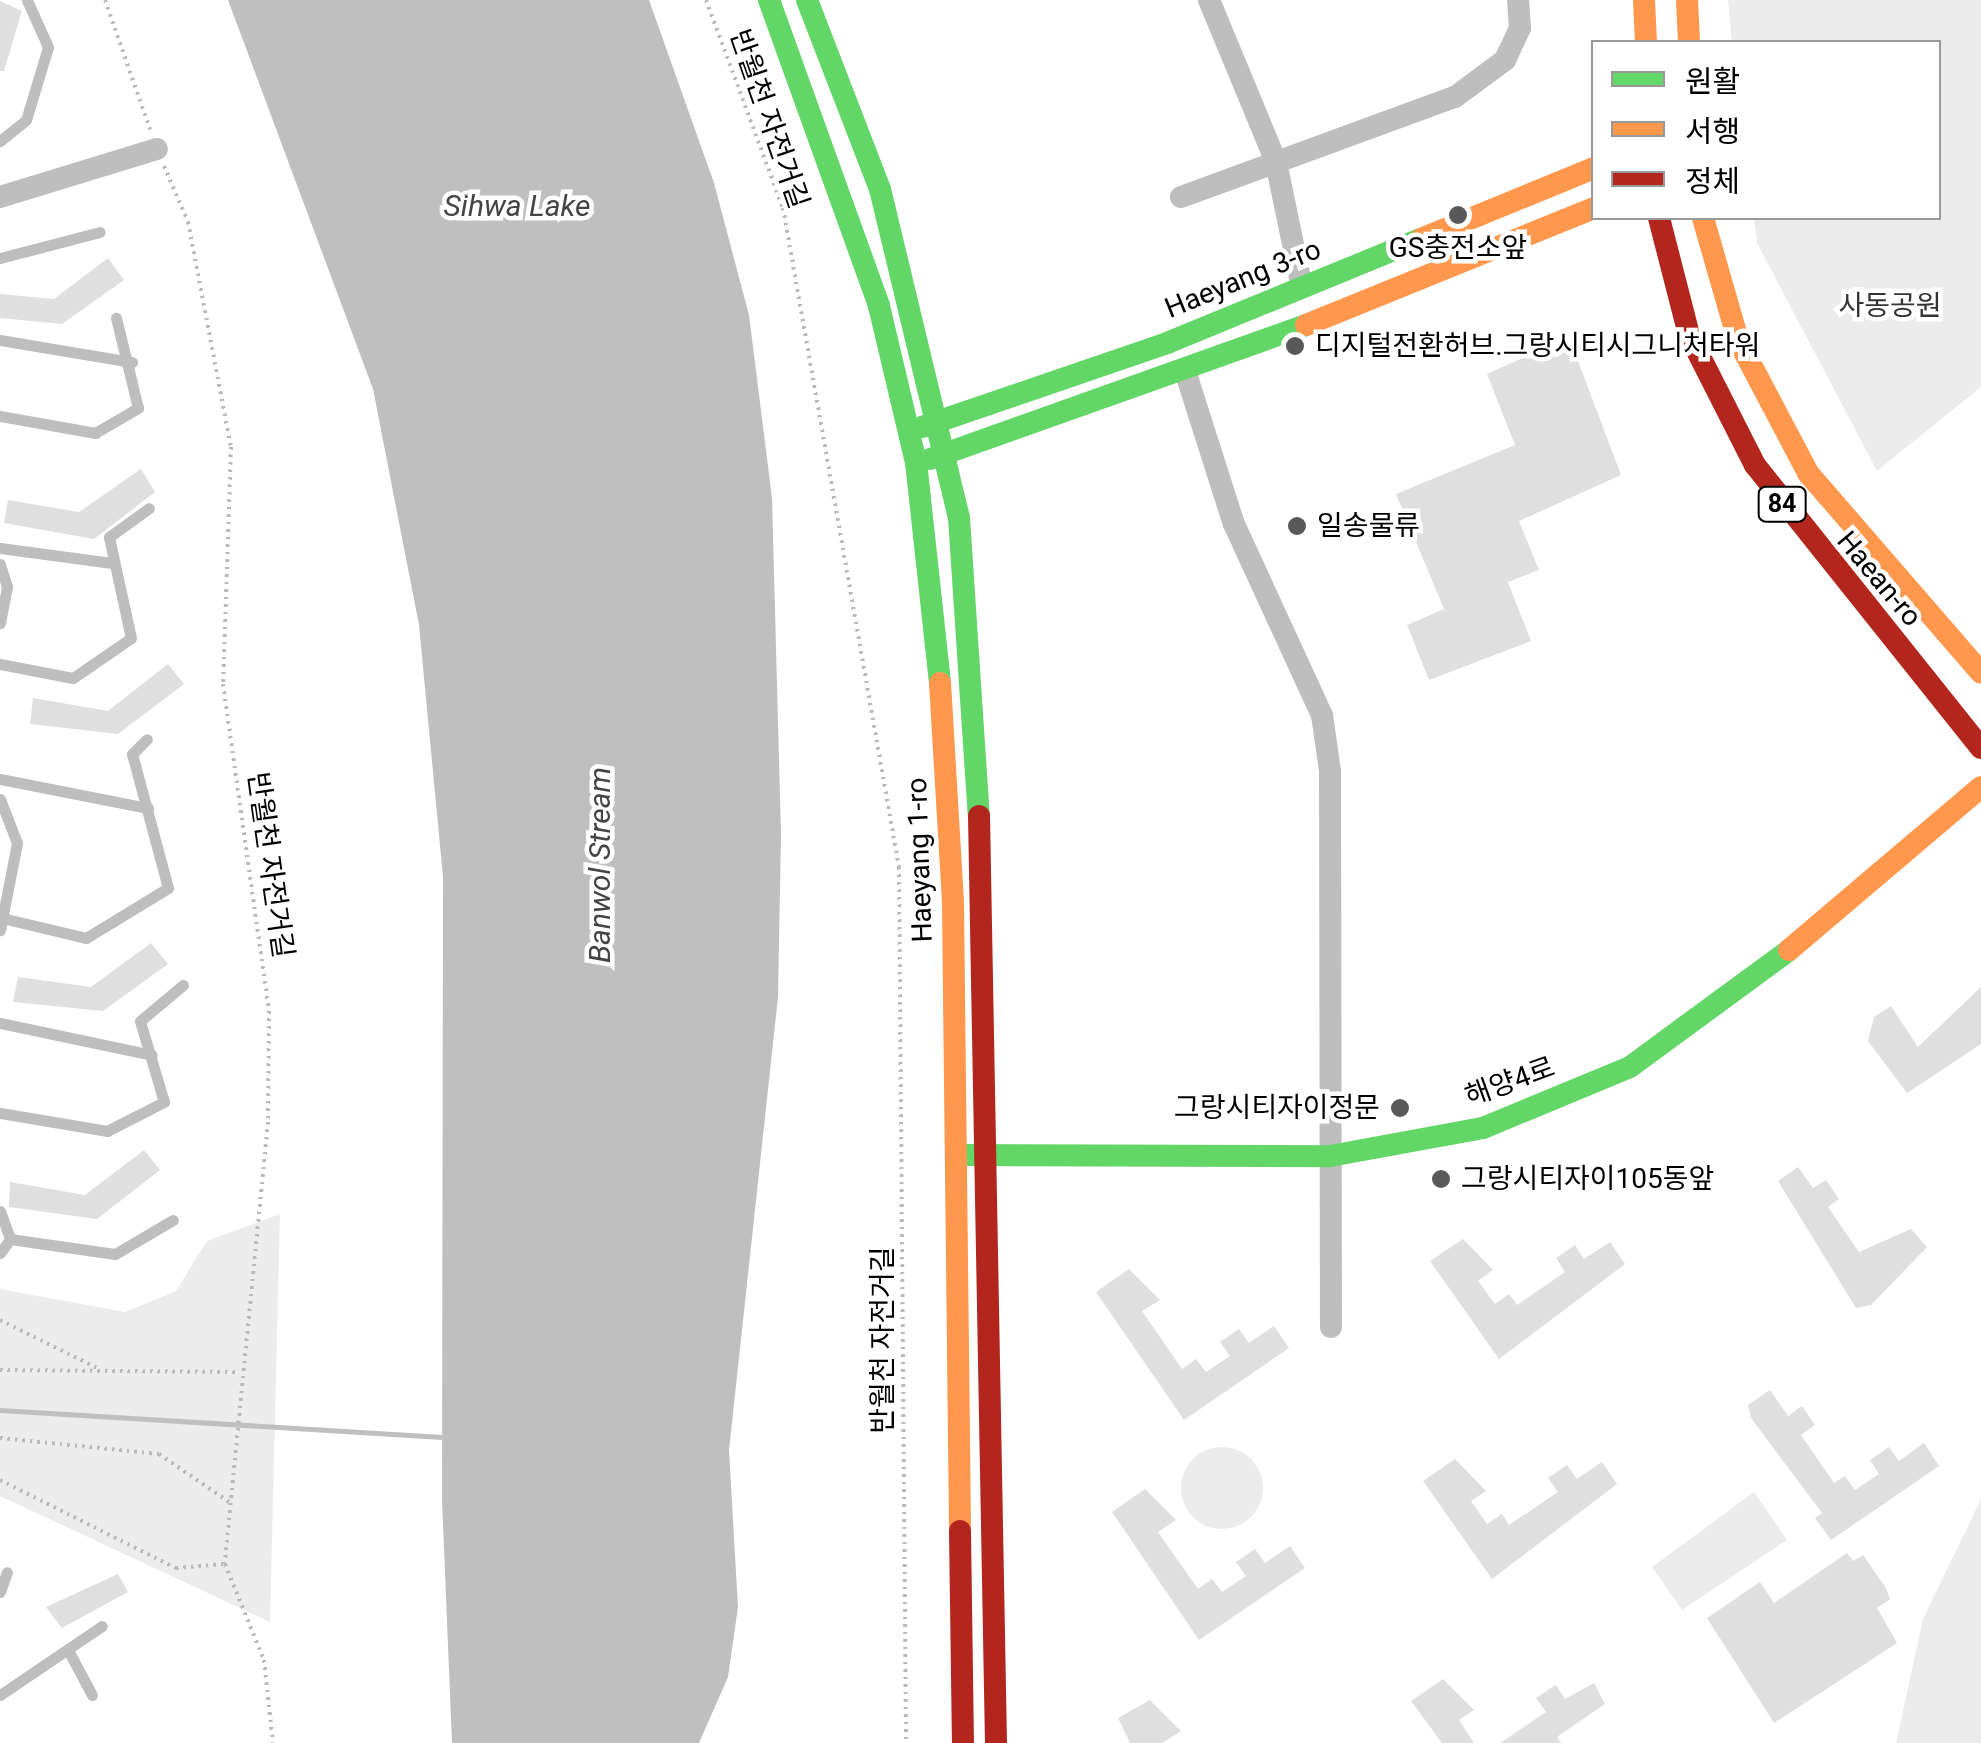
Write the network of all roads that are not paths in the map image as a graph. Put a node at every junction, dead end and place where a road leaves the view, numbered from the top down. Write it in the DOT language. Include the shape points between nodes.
graph roads {
  1 [pos="27,0"];
  2 [pos="769,0"];
  3 [pos="808,0"];
  4 [pos="1209,0"];
  5 [pos="1518,0"];
  6 [pos="1644,0"];
  7 [pos="1687,0"];
  8 [pos="1646,40"];
  9 [pos="1689,40"];
  10 [pos="0,141"];
  11 [pos="157,148"];
  12 [pos="1276,162"];
  13 [pos="1591,169"];
  14 [pos="0,197"];
  15 [pos="1181,197"];
  16 [pos="1591,209"];
  17 [pos="1660,220"];
  18 [pos="1704,220"];
  19 [pos="100,232"];
  20 [pos="0,258"];
  21 [pos="1302,288"];
  22 [pos="116,318"];
  23 [pos="0,340"];
  24 [pos="132,362"];
  25 [pos="1186,374"];
  26 [pos="0,416"];
  27 [pos="941,420"];
  28 [pos="909,430"];
  29 [pos="948,456"];
  30 [pos="916,462"];
  31 [pos="148,508"];
  32 [pos="0,548"];
  33 [pos="112,563"];
  34 [pos="0,564"];
  35 [pos="0,622"];
  36 [pos="0,664"];
  37 [pos="1981,673"];
  38 [pos="146,739"];
  39 [pos="1981,748"];
  40 [pos="0,779"];
  41 [pos="1981,787"];
  42 [pos="0,798"];
  43 [pos="148,808"];
  44 [pos="1,924"];
  45 [pos="183,984"];
  46 [pos="0,1023"];
  47 [pos="152,1055"];
  48 [pos="0,1113"];
  49 [pos="959,1154"];
  50 [pos="991,1155"];
  51 [pos="1330,1156"];
  52 [pos="0,1211"];
  53 [pos="173,1220"];
  54 [pos="10,1239"];
  55 [pos="0,1254"];
  56 [pos="1331,1327"];
  57 [pos="7,1572"];
  58 [pos="0,1592"];
  59 [pos="102,1626"];
  60 [pos="68,1650"];
  61 [pos="0,1695"];
  62 [pos="92,1695"];
  63 [pos="963,1743"];
  64 [pos="996,1743"];
  1 -- 10 [label="lane" via="48,48 26,120"];
  2 -- 28 [label="street, Haeyang 1-ro" via="843,186"];
  3 -- 27 [label="street" via="880,189"];
  4 -- 12 [label="street"];
  5 -- 12 [label="street" via="1520,28 1505,60 1456,97"];
  6 -- 8 [label="street"];
  7 -- 9 [label="street"];
  11 -- 14 [label="street"];
  12 -- 15 [label="street"];
  12 -- 21 [label="street"];
  13 -- 21 [label="street, Haeyang 3-ro"];
  16 -- 25 [label="street"];
  17 -- 39 [label="street, Haean-ro / 84" via="1689,336 1755,466"];
  18 -- 37 [label="street, Haean-ro / 84" via="1738,340 1798,456"];
  19 -- 20 [label="lane"];
  21 -- 27 [label="street, Haeyang 3-ro"];
  22 -- 24 [label="lane"];
  23 -- 24 [label="lane"];
  24 -- 26 [label="lane" via="138,408 95,433"];
  25 -- 29 [label="street"];
  25 -- 51 [label="street" via="1234,524 1322,714"];
  27 -- 28 [label="street, Haeyang 3-ro"];
  27 -- 29 [label="street"];
  28 -- 30 [label="street, Haeyang 1-ro"];
  29 -- 30 [label="street"];
  29 -- 50 [label="street" via="985,788"];
  30 -- 49 [label="street, Haeyang 1-ro" via="944,704"];
  31 -- 33 [label="lane" via="109,537"];
  32 -- 33 [label="lane"];
  33 -- 36 [label="lane" via="131,638 73,678"];
  34 -- 35 [label="lane" via="7,587"];
  38 -- 43 [label="lane" via="132,754"];
  40 -- 43 [label="lane"];
  41 -- 51 [label="street, 해양4로" via="1746,986 1630,1068 1483,1128"];
  42 -- 44 [label="lane" via="17,843"];
  43 -- 44 [label="lane" via="168,888 86,938"];
  45 -- 47 [label="lane" via="140,1021"];
  46 -- 47 [label="lane"];
  47 -- 48 [label="lane" via="164,1102 107,1131"];
  49 -- 50 [label="street, 해양4로"];
  49 -- 63 [label="street, Haeyang 1-ro"];
  50 -- 51 [label="street, 해양4로"];
  50 -- 64 [label="street"];
  51 -- 56 [label="street"];
  52 -- 54 [label="lane"];
  53 -- 54 [label="lane" via="114,1254"];
  54 -- 55 [label="lane"];
  57 -- 58 [label="lane"];
  59 -- 60 [label="lane"];
  60 -- 61 [label="lane"];
  60 -- 62 [label="lane"];
}
